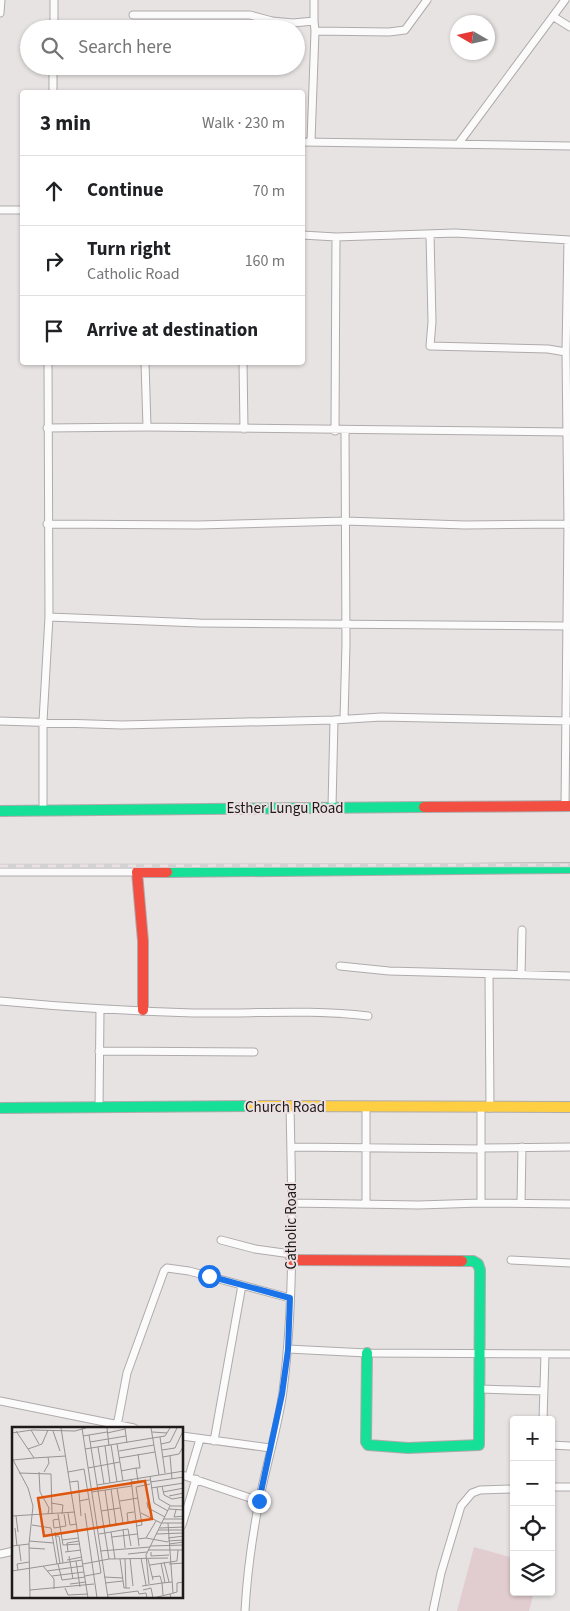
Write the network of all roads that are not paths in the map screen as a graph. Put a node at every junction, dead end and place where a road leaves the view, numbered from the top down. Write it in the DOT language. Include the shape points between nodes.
graph roads {
  1 [pos="1,0"];
  2 [pos="54,0"];
  3 [pos="314,0"];
  4 [pos="427,0"];
  5 [pos="566,0"];
  6 [pos="0,14"];
  7 [pos="133,15"];
  8 [pos="554,16"];
  9 [pos="54,20"];
  10 [pos="276,20"];
  11 [pos="305,22"];
  12 [pos="314,22"];
  13 [pos="570,27"];
  14 [pos="316,31"];
  15 [pos="53,75"];
  16 [pos="53,90"];
  17 [pos="311,141"];
  18 [pos="305,142"];
  19 [pos="460,143"];
  20 [pos="570,146"];
  21 [pos="0,210"];
  22 [pos="20,210"];
  23 [pos="430,234"];
  24 [pos="305,235"];
  25 [pos="336,237"];
  26 [pos="569,240"];
  27 [pos="566,352"];
  28 [pos="48,365"];
  29 [pos="145,365"];
  30 [pos="243,365"];
  31 [pos="147,427"];
  32 [pos="47,428"];
  33 [pos="244,429"];
  34 [pos="335,430"];
  35 [pos="345,430"];
  36 [pos="567,432"];
  37 [pos="345,521"];
  38 [pos="48,524"];
  39 [pos="568,524"];
  40 [pos="49,617"];
  41 [pos="345,623"];
  42 [pos="567,626"];
  43 [pos="344,719"];
  44 [pos="334,720"];
  45 [pos="0,721"];
  46 [pos="43,721"];
  47 [pos="568,721"];
  48 [pos="567,806"];
  49 [pos="332,808"];
  50 [pos="44,810"];
  51 [pos="0,811"];
  52 [pos="570,868"];
  53 [pos="0,872"];
  54 [pos="137,872"];
  55 [pos="522,930"];
  56 [pos="340,966"];
  57 [pos="489,974"];
  58 [pos="521,975"];
  59 [pos="570,976"];
  60 [pos="0,1001"];
  61 [pos="100,1010"];
  62 [pos="143,1010"];
  63 [pos="368,1016"];
  64 [pos="100,1051"];
  65 [pos="254,1052"];
  66 [pos="290,1106"];
  67 [pos="366,1107"];
  68 [pos="570,1107"];
  69 [pos="0,1108"];
  70 [pos="99,1108"];
  71 [pos="485,1108"];
  72 [pos="291,1147"];
  73 [pos="522,1147"];
  74 [pos="570,1147"];
  75 [pos="365,1148"];
  76 [pos="481,1148"];
  77 [pos="292,1202"];
  78 [pos="481,1203"];
  79 [pos="521,1203"];
  80 [pos="366,1204"];
  81 [pos="570,1204"];
  82 [pos="221,1240"];
  83 [pos="291,1257"];
  84 [pos="511,1260"];
  85 [pos="570,1263"];
  86 [pos="242,1284"];
  87 [pos="290,1298"];
  88 [pos="288,1350"];
  89 [pos="367,1353"];
  90 [pos="480,1354"];
  91 [pos="545,1354"];
  92 [pos="570,1354"];
  93 [pos="480,1389"];
  94 [pos="544,1391"];
  95 [pos="0,1401"];
  96 [pos="543,1416"];
  97 [pos="117,1426"];
  98 [pos="126,1427"];
  99 [pos="184,1436"];
  100 [pos="200,1439"];
  101 [pos="214,1441"];
  102 [pos="555,1445"];
  103 [pos="570,1446"];
  104 [pos="270,1448"];
  105 [pos="189,1477"];
  106 [pos="555,1487"];
  107 [pos="570,1487"];
  108 [pos="510,1489"];
  109 [pos="259,1501"];
  110 [pos="184,1511"];
  111 [pos="245,1611"];
  112 [pos="433,1611"];
  1 -- 6 [label="street"];
  2 -- 9 [label="street"];
  3 -- 12 [label="street"];
  4 -- 14 [label="street" via="405,30"];
  5 -- 8 [label="street"];
  7 -- 10 [label="street" via="250,15"];
  8 -- 13 [label="street"];
  8 -- 19 [label="street"];
  11 -- 12 [label="street"];
  12 -- 14 [label="street"];
  14 -- 17 [label="street"];
  15 -- 16 [label="street"];
  17 -- 18 [label="street"];
  17 -- 19 [label="street"];
  19 -- 20 [label="street"];
  21 -- 22 [label="street"];
  23 -- 25 [label="street"];
  23 -- 26 [label="street"];
  23 -- 27 [label="street" via="430,346"];
  24 -- 25 [label="street"];
  25 -- 34 [label="street"];
  26 -- 27 [label="street"];
  27 -- 36 [label="street"];
  28 -- 32 [label="street"];
  29 -- 31 [label="street"];
  30 -- 33 [label="street"];
  31 -- 32 [label="street"];
  31 -- 33 [label="street"];
  32 -- 38 [label="street"];
  33 -- 34 [label="street"];
  34 -- 35 [label="street"];
  35 -- 36 [label="street"];
  35 -- 37 [label="street"];
  36 -- 39 [label="street"];
  37 -- 38 [label="street" via="198,525"];
  37 -- 39 [label="street"];
  37 -- 41 [label="street"];
  38 -- 40 [label="street"];
  39 -- 42 [label="street"];
  40 -- 41 [label="street" via="199,623"];
  40 -- 46 [label="street"];
  41 -- 42 [label="street"];
  41 -- 43 [label="street"];
  42 -- 47 [label="street"];
  43 -- 44 [label="street"];
  43 -- 47 [label="street"];
  44 -- 46 [label="street" via="122,725"];
  44 -- 49 [label="street"];
  45 -- 46 [label="street"];
  46 -- 50 [label="street"];
  47 -- 48 [label="street"];
  48 -- 49 [label="street, Esther Lungu Road"];
  49 -- 50 [label="street, Esther Lungu Road"];
  50 -- 51 [label="street, Esther Lungu Road"];
  52 -- 54 [label="street"];
  53 -- 54 [label="street"];
  54 -- 62 [label="street" via="142,919"];
  55 -- 58 [label="street"];
  56 -- 57 [label="street"];
  57 -- 58 [label="street"];
  57 -- 71 [label="street"];
  58 -- 59 [label="street"];
  60 -- 61 [label="street"];
  61 -- 62 [label="street"];
  61 -- 64 [label="street"];
  62 -- 63 [label="street" via="317,1012"];
  64 -- 65 [label="street"];
  64 -- 70 [label="street"];
  66 -- 67 [label="street, Church Road"];
  66 -- 70 [label="street, Church Road"];
  66 -- 72 [label="street, Catholic Road"];
  67 -- 71 [label="street, Church Road"];
  67 -- 75 [label="street"];
  68 -- 71 [label="street, Church Road"];
  69 -- 70 [label="street, Church Road"];
  71 -- 76 [label="street"];
  72 -- 75 [label="street"];
  72 -- 77 [label="street, Catholic Road"];
  73 -- 74 [label="street"];
  73 -- 76 [label="street"];
  73 -- 79 [label="street"];
  75 -- 76 [label="street"];
  75 -- 80 [label="street"];
  76 -- 78 [label="street"];
  77 -- 80 [label="street"];
  77 -- 83 [label="street, Catholic Road"];
  78 -- 79 [label="street"];
  78 -- 80 [label="street"];
  79 -- 81 [label="street"];
  82 -- 83 [label="street"];
  83 -- 87 [label="street, Catholic Road"];
  83 -- 90 [label="street" via="473,1261 480,1270"];
  84 -- 85 [label="street"];
  86 -- 87 [label="street"];
  86 -- 97 [label="street" via="173,1267 164,1271 127,1373"];
  86 -- 101 [label="street"];
  87 -- 88 [label="street, Catholic Road"];
  88 -- 89 [label="street"];
  88 -- 104 [label="street, Catholic Road"];
  89 -- 90 [label="street"];
  89 -- 93 [label="street" via="368,1445 408,1448 477,1446 480,1442"];
  90 -- 91 [label="street"];
  90 -- 93 [label="street"];
  91 -- 92 [label="street"];
  91 -- 94 [label="street"];
  93 -- 94 [label="street"];
  94 -- 96 [label="street"];
  95 -- 97 [label="street"];
  97 -- 98 [label="street"];
  99 -- 100 [label="street"];
  100 -- 101 [label="street"];
  100 -- 105 [label="street"];
  101 -- 104 [label="street"];
  102 -- 103 [label="street"];
  104 -- 109 [label="street, Catholic Road"];
  105 -- 109 [label="street"];
  105 -- 110 [label="street"];
  106 -- 107 [label="street"];
  108 -- 112 [label="street" via="480,1490 472,1493 461,1506"];
  109 -- 111 [label="street, Catholic Road"];
}
